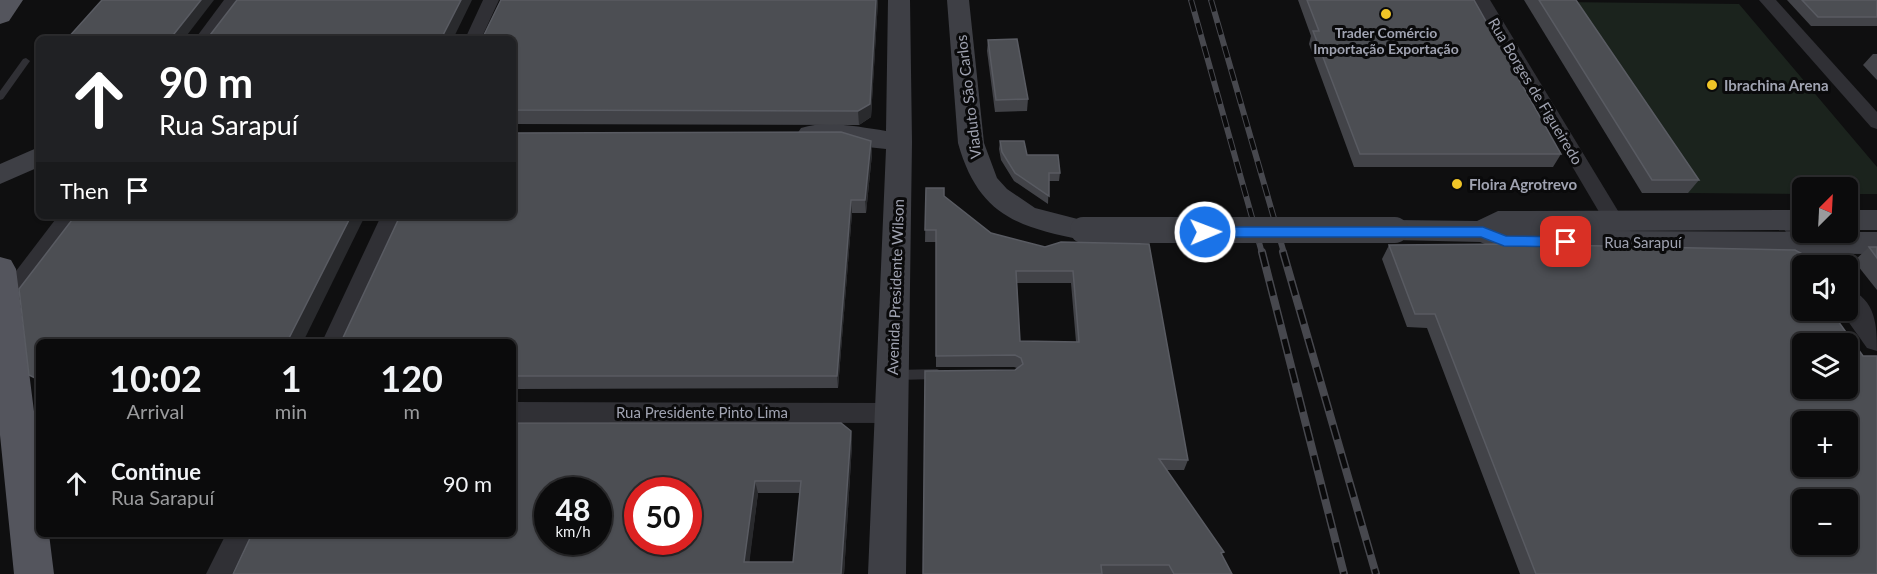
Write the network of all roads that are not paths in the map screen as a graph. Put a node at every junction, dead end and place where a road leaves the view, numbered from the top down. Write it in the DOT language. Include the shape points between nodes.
graph roads {
  1 [pos="10,0"];
  2 [pos="232,0"];
  3 [pos="491,0"];
  4 [pos="899,0"];
  5 [pos="958,0"];
  6 [pos="1482,0"];
  7 [pos="1767,0"];
  8 [pos="0,16"];
  9 [pos="205,36"];
  10 [pos="474,36"];
  11 [pos="26,61"];
  12 [pos="0,97"];
  13 [pos="1877,123"];
  14 [pos="899,132"];
  15 [pos="786,134"];
  16 [pos="36,157"];
  17 [pos="0,175"];
  18 [pos="66,219"];
  19 [pos="390,219"];
  20 [pos="1858,220"];
  21 [pos="1877,220"];
  22 [pos="1792,227"];
  23 [pos="1620,231"];
  24 [pos="1483,232"];
  25 [pos="1858,239"];
  26 [pos="1877,243"];
  27 [pos="2,285"];
  28 [pos="1858,314"];
  29 [pos="334,339"];
  30 [pos="1877,340"];
  31 [pos="950,374"];
  32 [pos="893,375"];
  33 [pos="27,412"];
  34 [pos="516,412"];
  35 [pos="892,413"];
  36 [pos="238,537"];
  37 [pos="34,574"];
  38 [pos="219,574"];
  39 [pos="887,574"];
  1 -- 8 [label="highway"];
  2 -- 9 [label="street"];
  3 -- 10 [label="street"];
  4 -- 14 [label="main road, Avenida Presidente Wilson"];
  5 -- 24 [label="main road, Viaduto São Carlos, bridge" via="976,166 989,189 1009,208 1046,223 1083,230"];
  6 -- 23 [label="street, Rua Borges de Figueiredo"];
  7 -- 13 [label="street"];
  11 -- 12 [label="lane"];
  14 -- 15 [label="main road"];
  14 -- 32 [label="main road, Avenida Presidente Wilson"];
  16 -- 17 [label="main road"];
  18 -- 27 [label="street"];
  19 -- 29 [label="street"];
  20 -- 21 [label="main road"];
  22 -- 23 [label="main road, Rua Sarapuí"];
  23 -- 24 [label="main road, Rua Sarapuí" via="1504,241"];
  25 -- 26 [label="main road, Rua Sarapuí"];
  27 -- 33 [label="highway"];
  28 -- 30 [label="street"];
  31 -- 32 [label="lane"];
  32 -- 35 [label="main road, Avenida Presidente Wilson"];
  33 -- 37 [label="highway"];
  34 -- 35 [label="street, Rua Presidente Pinto Lima"];
  35 -- 39 [label="main road, Avenida Presidente Wilson"];
  36 -- 38 [label="street"];
}
